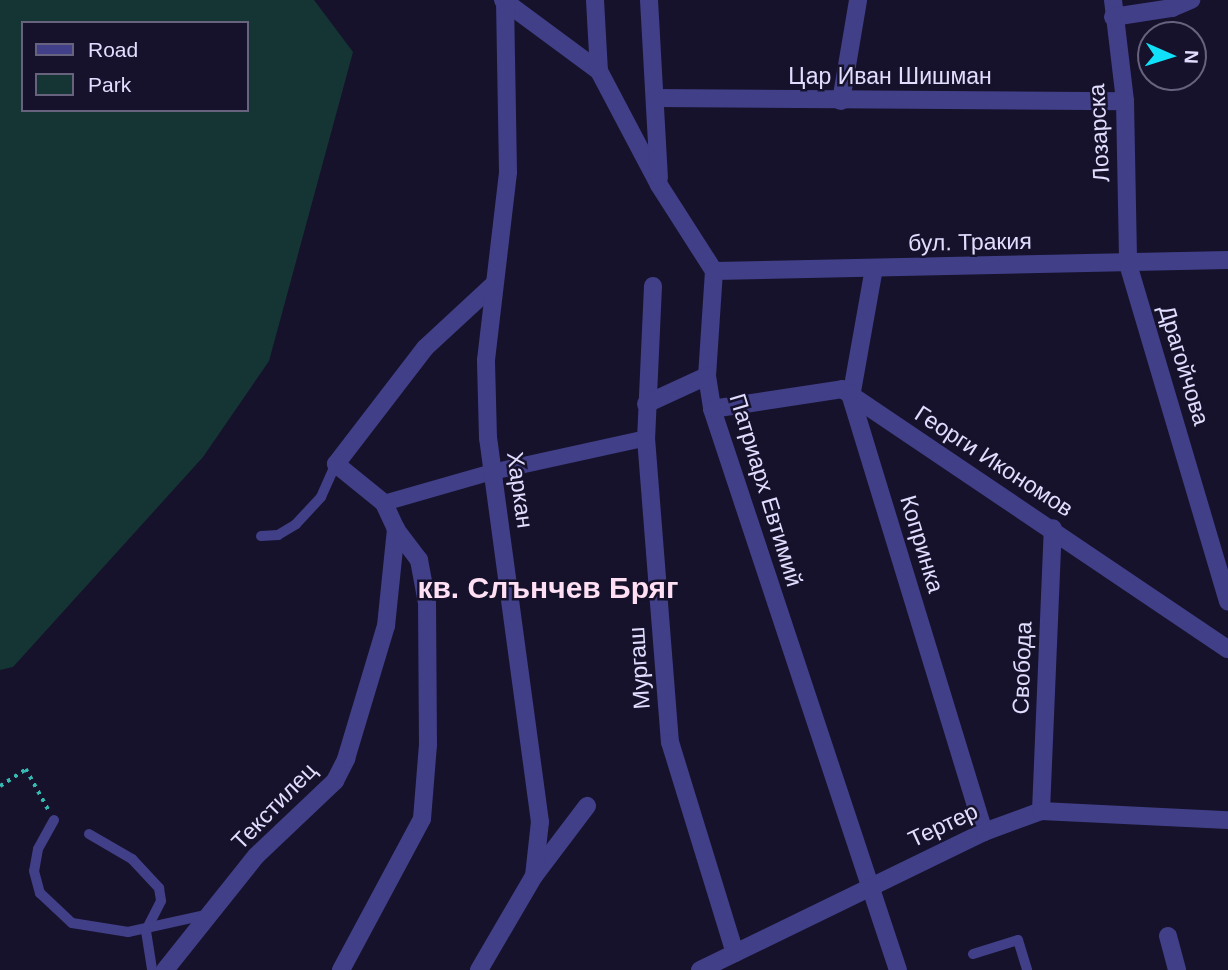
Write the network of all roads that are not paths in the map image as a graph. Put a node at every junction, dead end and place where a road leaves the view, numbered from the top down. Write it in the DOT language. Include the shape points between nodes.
graph roads {
  1 [pos="595,0"];
  2 [pos="649,0"];
  3 [pos="858,0"];
  4 [pos="1191,0"];
  5 [pos="504,1"];
  6 [pos="1113,9"];
  7 [pos="599,71"];
  8 [pos="656,98"];
  9 [pos="841,101"];
  10 [pos="1125,101"];
  11 [pos="659,185"];
  12 [pos="1228,260"];
  13 [pos="1128,264"];
  14 [pos="874,268"];
  15 [pos="714,271"];
  16 [pos="493,285"];
  17 [pos="653,286"];
  18 [pos="708,376"];
  19 [pos="851,397"];
  20 [pos="646,404"];
  21 [pos="712,409"];
  22 [pos="646,438"];
  23 [pos="336,464"];
  24 [pos="492,472"];
  25 [pos="384,503"];
  26 [pos="1053,528"];
  27 [pos="396,529"];
  28 [pos="261,536"];
  29 [pos="1228,601"];
  30 [pos="1228,649"];
  31 [pos="587,806"];
  32 [pos="1041,811"];
  33 [pos="54,820"];
  34 [pos="1228,820"];
  35 [pos="984,832"];
  36 [pos="89,834"];
  37 [pos="534,876"];
  38 [pos="871,888"];
  39 [pos="212,913"];
  40 [pos="146,931"];
  41 [pos="1168,936"];
  42 [pos="735,953"];
  43 [pos="973,954"];
  44 [pos="152,970"];
  45 [pos="165,970"];
  46 [pos="341,970"];
  47 [pos="480,970"];
  48 [pos="699,970"];
  49 [pos="898,970"];
  50 [pos="1027,970"];
  51 [pos="1177,970"];
  1 -- 7 [label="street"];
  2 -- 8 [label="street"];
  3 -- 9 [label="street"];
  4 -- 6 [label="street" via="1172,8"];
  5 -- 7 [label="street"];
  5 -- 16 [label="street, Харкан" via="508,172"];
  6 -- 10 [label="street, Лозарска"];
  7 -- 11 [label="street"];
  8 -- 9 [label="street, Цар Иван Шишман"];
  8 -- 11 [label="street"];
  9 -- 10 [label="street, Цар Иван Шишман"];
  10 -- 13 [label="street, Лозарска"];
  11 -- 15 [label="street"];
  12 -- 13 [label="street, бул. Тракия"];
  13 -- 14 [label="street, бул. Тракия"];
  13 -- 29 [label="street, Драгойчова"];
  14 -- 15 [label="street, бул. Тракия"];
  14 -- 19 [label="street, Копринка"];
  15 -- 18 [label="street, Патриарх Евтимий"];
  16 -- 23 [label="street" via="425,348"];
  16 -- 24 [label="street, Харкан" via="486,360"];
  17 -- 20 [label="street, Мургаш"];
  18 -- 20 [label="street"];
  18 -- 21 [label="street, Патриарх Евтимий"];
  19 -- 21 [label="street, Георги Икономов" via="842,389"];
  19 -- 26 [label="street, Георги Икономов"];
  19 -- 35 [label="street, Копринка"];
  20 -- 22 [label="street, Мургаш"];
  21 -- 38 [label="street, Патриарх Евтимий"];
  22 -- 24 [label="street"];
  22 -- 42 [label="street, Мургаш" via="670,742"];
  23 -- 25 [label="street"];
  23 -- 28 [label="lane" via="321,497 296,524 278,535"];
  24 -- 25 [label="street"];
  24 -- 37 [label="street, Харкан" via="540,822"];
  25 -- 27 [label="street"];
  26 -- 30 [label="street, Георги Икономов"];
  26 -- 32 [label="street, Свобода"];
  27 -- 39 [label="street, Текстилец" via="386,626 346,759 319,800 256,856"];
  27 -- 46 [label="street" via="419,560 427,603 428,745 422,819"];
  31 -- 37 [label="street"];
  32 -- 34 [label="street, Тертер"];
  32 -- 35 [label="street, Тертер"];
  33 -- 40 [label="lane" via="38,849 34,871 40,893 54,910 72,923 98,929"];
  35 -- 38 [label="street, Тертер"];
  36 -- 40 [label="lane" via="132,859 159,888 161,901"];
  37 -- 47 [label="street, Харкан"];
  38 -- 42 [label="street, Тертер"];
  38 -- 49 [label="street, Патриарх Евтимий"];
  39 -- 40 [label="lane"];
  39 -- 45 [label="street, Текстилец"];
  40 -- 44 [label="lane"];
  41 -- 51 [label="street"];
  42 -- 48 [label="street, Тертер"];
  43 -- 50 [label="lane" via="1018,940"];
}
